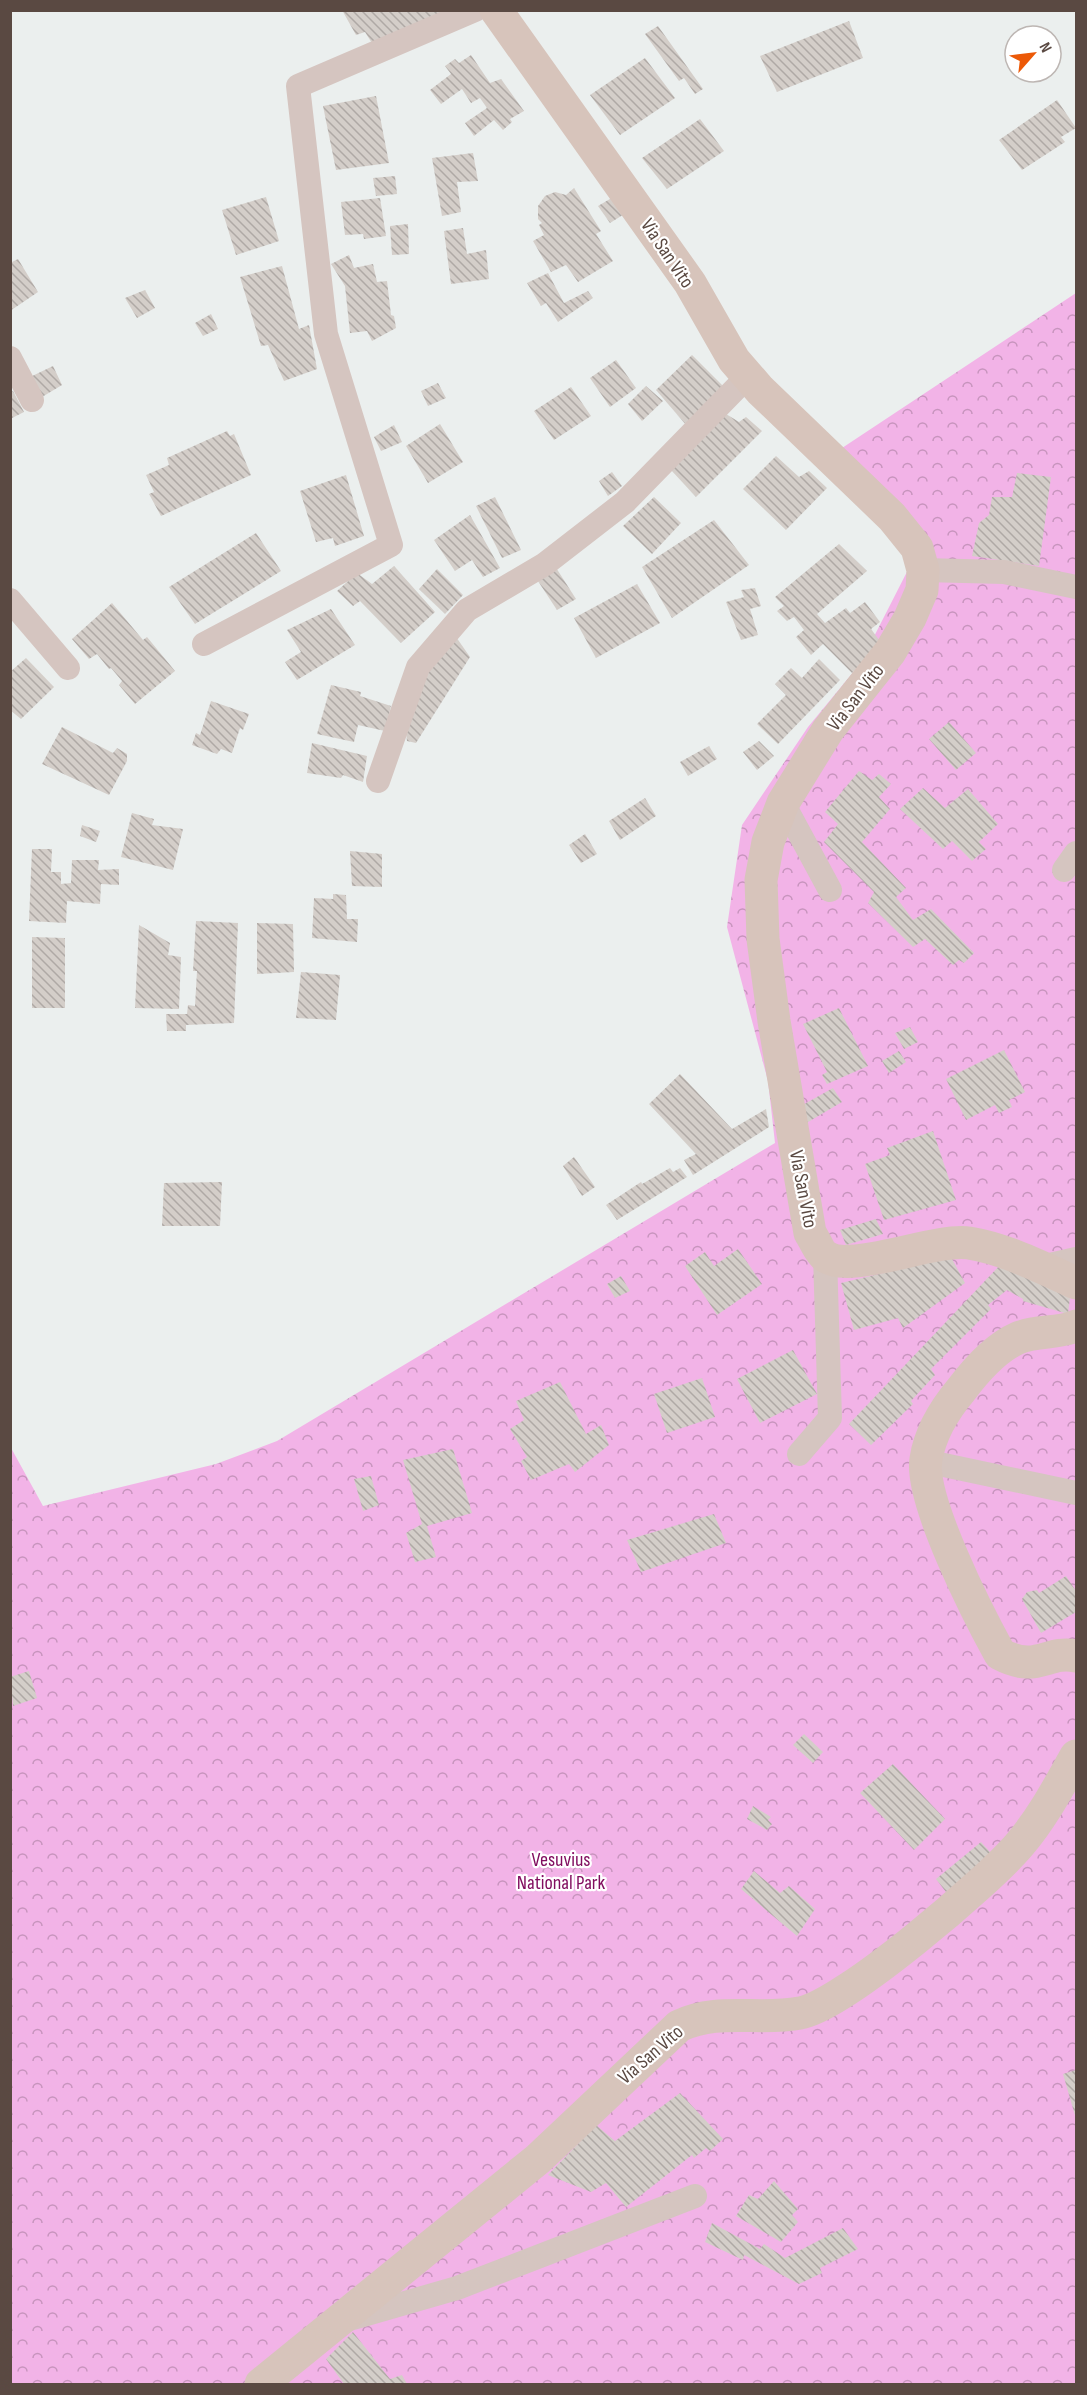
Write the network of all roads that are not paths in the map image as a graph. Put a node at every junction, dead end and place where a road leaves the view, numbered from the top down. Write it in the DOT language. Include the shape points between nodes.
graph roads {
  1 [pos="475,10"];
  2 [pos="496,10"];
  3 [pos="10,357"];
  4 [pos="748,376"];
  5 [pos="32,400"];
  6 [pos="923,570"];
  7 [pos="1077,587"];
  8 [pos="10,600"];
  9 [pos="204,644"];
  10 [pos="68,668"];
  11 [pos="378,781"];
  12 [pos="783,803"];
  13 [pos="830,890"];
  14 [pos="825,1256"];
  15 [pos="1077,1259"];
  16 [pos="1041,1267"];
  17 [pos="1077,1283"];
  18 [pos="1077,1326"];
  19 [pos="799,1454"];
  20 [pos="925,1461"];
  21 [pos="1077,1493"];
  22 [pos="1077,1656"];
  23 [pos="1072,1776"];
  24 [pos="695,2196"];
  25 [pos="332,2324"];
  26 [pos="261,2385"];
  1 -- 9 [label="street" via="298,86 326,334 391,545"];
  2 -- 4 [label="street, Via San Vito" via="690,283 734,360"];
  3 -- 5 [label="street"];
  4 -- 6 [label="street, Via San Vito" via="892,517 917,548"];
  4 -- 11 [label="street" via="626,502 545,564 467,610 418,667"];
  6 -- 7 [label="street" via="1004,572"];
  6 -- 12 [label="street, Via San Vito" via="922,590 890,652 828,730"];
  8 -- 10 [label="street"];
  12 -- 13 [label="street"];
  12 -- 14 [label="street, Via San Vito" via="768,842 761,880 764,939 810,1233"];
  14 -- 16 [label="street" via="841,1263 938,1243 969,1243"];
  14 -- 19 [label="street" via="830,1418"];
  15 -- 16 [label="street"];
  16 -- 17 [label="street"];
  18 -- 20 [label="street" via="1019,1338 1001,1348 975,1372 949,1405 932,1437"];
  20 -- 21 [label="street"];
  20 -- 22 [label="street" via="931,1496 954,1560 1000,1654 1030,1664 1067,1654"];
  23 -- 25 [label="street, Via San Vito" via="1019,1845 963,1898 850,1987 820,2007 800,2013 714,2015 679,2026 538,2159"];
  24 -- 25 [label="street" via="457,2288"];
  25 -- 26 [label="street, Via San Vito"];
}
